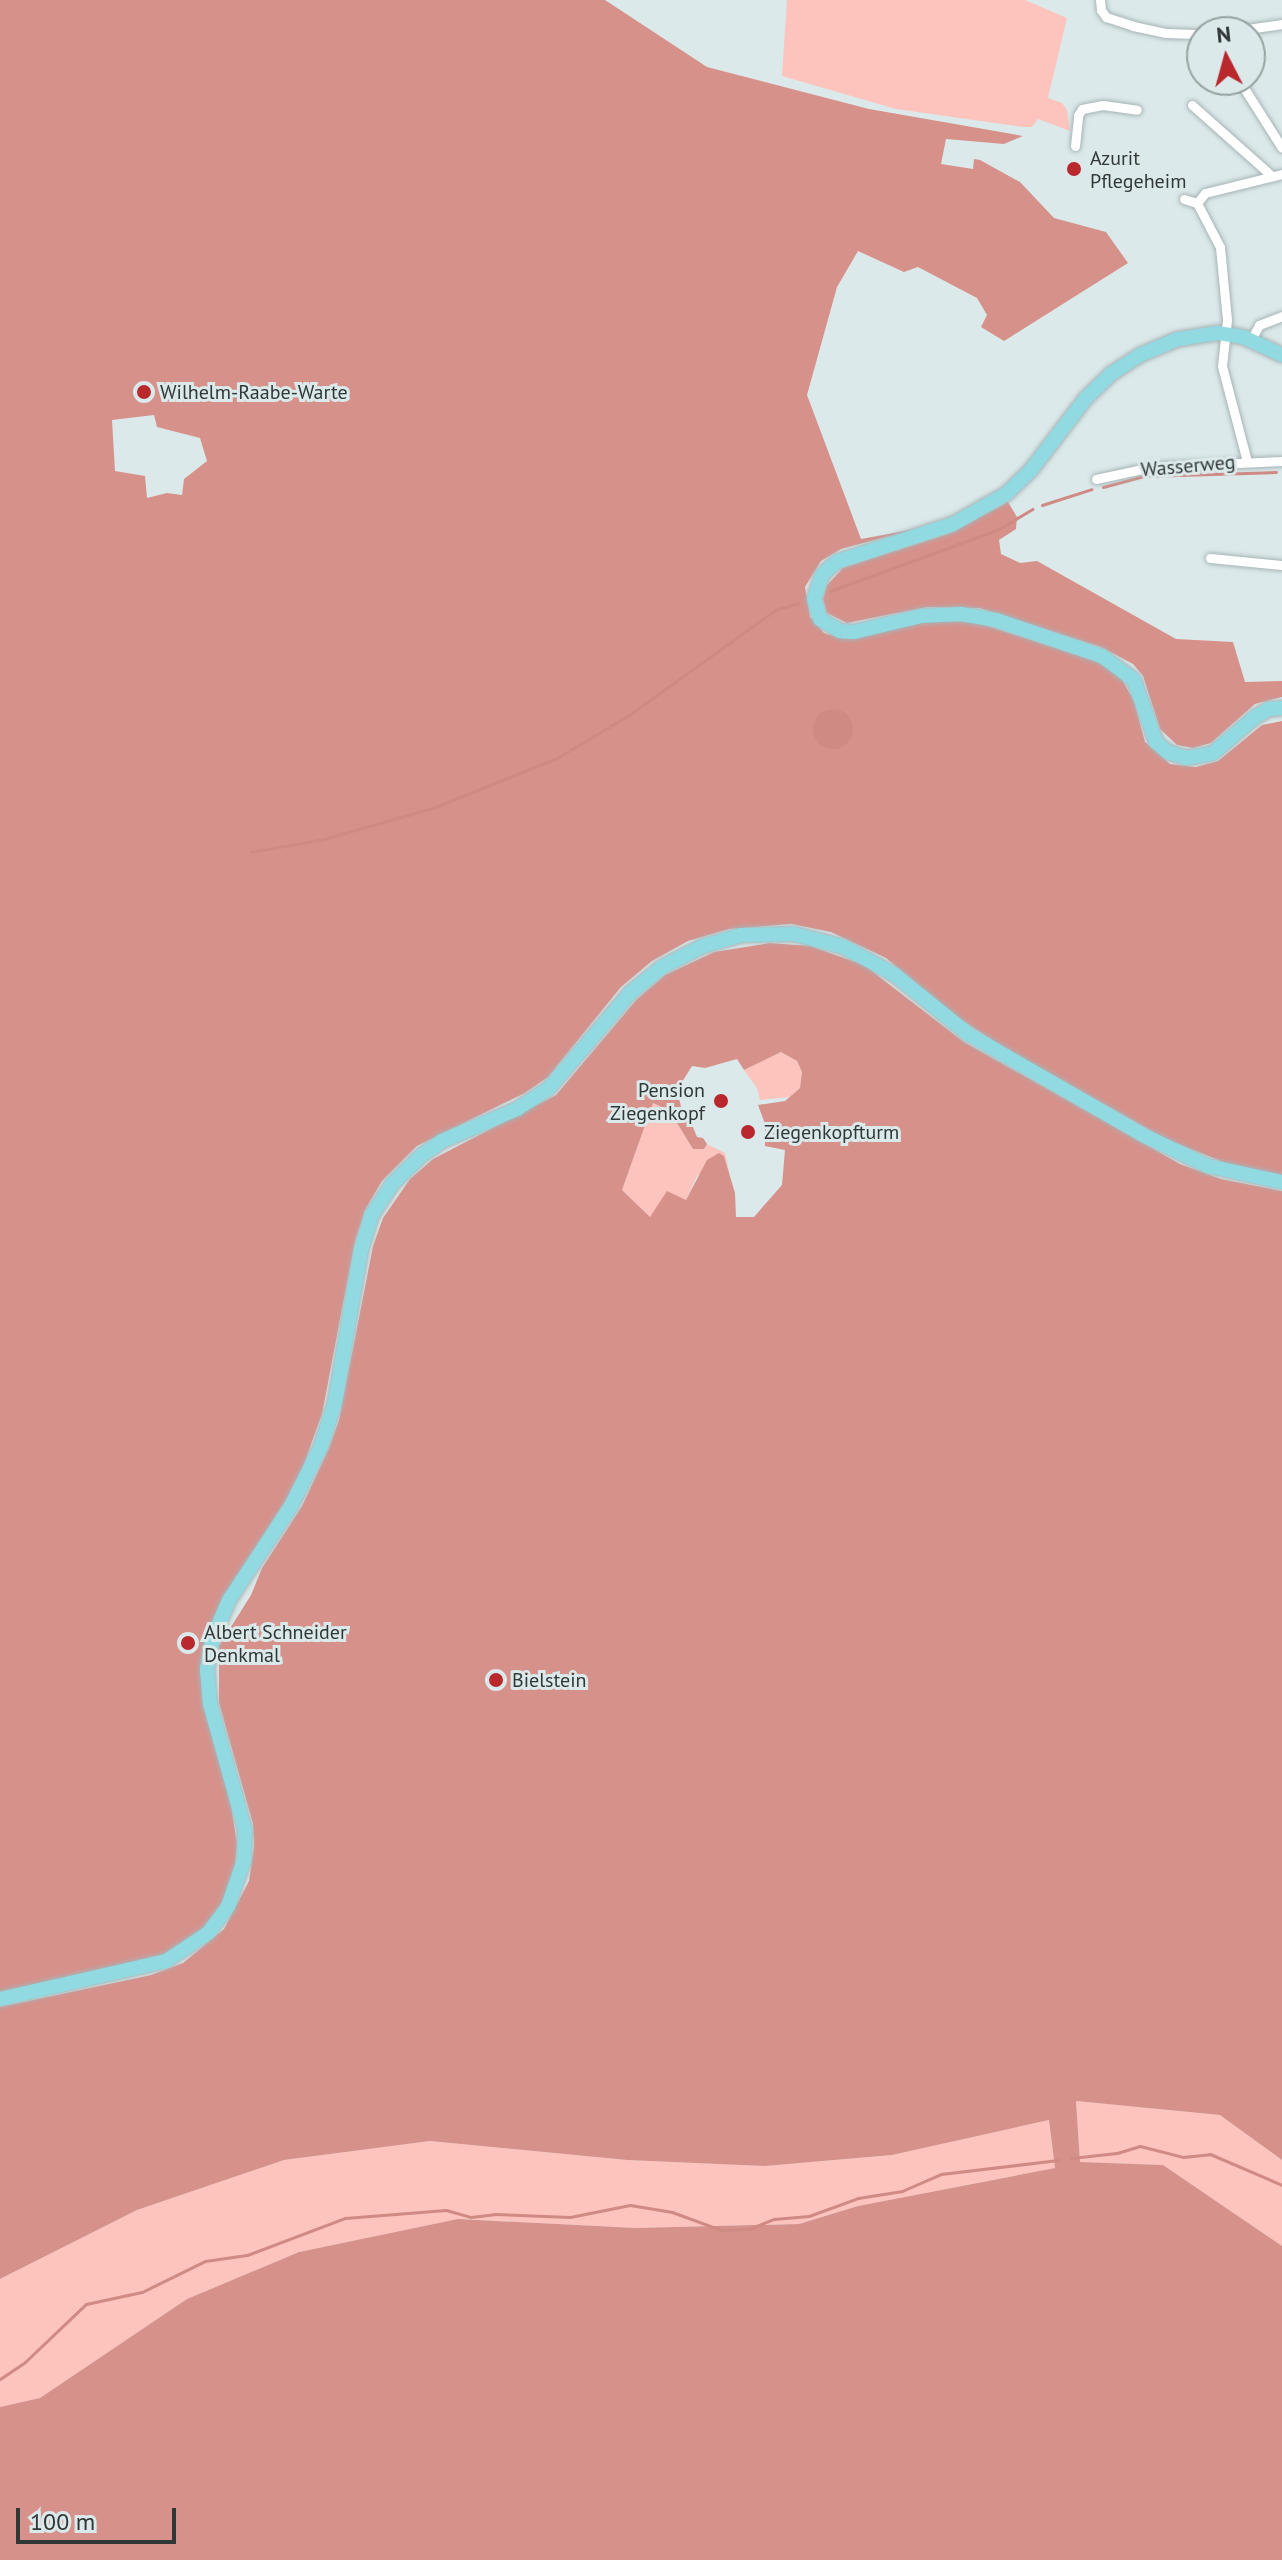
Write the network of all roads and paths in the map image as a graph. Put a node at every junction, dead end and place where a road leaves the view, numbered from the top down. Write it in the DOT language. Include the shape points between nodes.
graph roads {
  1 [pos="1100,0"];
  2 [pos="1186,32"];
  3 [pos="1249,96"];
  4 [pos="1192,105"];
  5 [pos="1137,110"];
  6 [pos="1075,146"];
  7 [pos="1282,148"];
  8 [pos="1277,175"];
  9 [pos="1184,199"];
  10 [pos="1197,203"];
  11 [pos="1282,316"];
  12 [pos="1225,334"];
  13 [pos="1251,340"];
  14 [pos="1282,355"];
  15 [pos="1247,461"];
  16 [pos="1282,461"];
  17 [pos="1096,479"];
  18 [pos="1210,558"];
  19 [pos="1282,565"];
  20 [pos="1282,708"];
  21 [pos="1282,1182"];
  22 [pos="0,1999"];
  1 -- 2 [label="street" via="1106,17"];
  3 -- 7 [label="street"];
  4 -- 8 [label="street"];
  5 -- 6 [label="street" via="1103,105 1082,109"];
  8 -- 10 [label="street" via="1205,193"];
  9 -- 10 [label="street"];
  10 -- 12 [label="street" via="1220,247"];
  11 -- 13 [label="street" via="1259,325"];
  12 -- 13 [label="main road"];
  12 -- 15 [label="street" via="1222,366"];
  12 -- 20 [label="main road" via="1178,339 1125,364 1086,398 1019,483 991,505 953,524 836,562 822,575 814,604 820,619 835,629 854,632 930,615 975,615 1086,650 1128,674 1143,697 1156,742 1186,758 1213,753 1255,717"];
  13 -- 14 [label="main road"];
  15 -- 16 [label="street, Wasserweg"];
  15 -- 17 [label="street, Wasserweg" via="1151,467"];
  18 -- 19 [label="street"];
  21 -- 22 [label="main road" via="1208,1166 1145,1136 968,1034 895,975 844,947 794,934 741,935 703,946 662,967 630,993 549,1088 422,1155 392,1184 372,1215 321,1446 290,1508 229,1600 212,1640 207,1669 210,1704 245,1830 240,1877 223,1913 196,1943 166,1961"];
}
